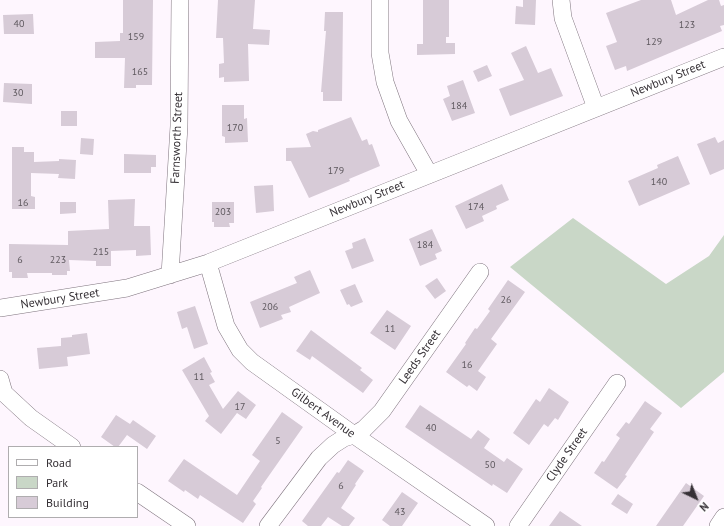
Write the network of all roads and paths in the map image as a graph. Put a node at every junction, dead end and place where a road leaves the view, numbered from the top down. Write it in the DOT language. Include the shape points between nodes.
graph roads {
  1 [pos="180,0"];
  2 [pos="380,0"];
  3 [pos="561,0"];
  4 [pos="724,57"];
  5 [pos="596,108"];
  6 [pos="429,174"];
  7 [pos="208,263"];
  8 [pos="480,272"];
  9 [pos="170,275"];
  10 [pos="0,308"];
  11 [pos="0,379"];
  12 [pos="617,383"];
  13 [pos="354,435"];
  14 [pos="71,446"];
  15 [pos="138,493"];
  16 [pos="724,518"];
  17 [pos="187,526"];
  18 [pos="268,526"];
  19 [pos="486,526"];
  20 [pos="518,526"];
  21 [pos="718,526"];
  1 -- 9 [label="street, Farnsworth Street" via="178,126"];
  2 -- 6 [label="street" via="380,53 386,82 399,121"];
  3 -- 5 [label="street" via="563,18"];
  4 -- 5 [label="street, Newbury Street"];
  5 -- 6 [label="street, Newbury Street"];
  6 -- 7 [label="street, Newbury Street"];
  7 -- 9 [label="street, Newbury Street"];
  7 -- 13 [label="street, Gilbert Avenue" via="226,326 240,350 252,362"];
  8 -- 13 [label="street, Leeds Street" via="382,411"];
  9 -- 10 [label="street, Newbury Street" via="127,288"];
  11 -- 14 [label="street" via="4,393 26,414"];
  12 -- 20 [label="street, Clyde Street"];
  13 -- 18 [label="street, Leeds Street" via="333,445 319,458"];
  13 -- 19 [label="street, Gilbert Avenue"];
  15 -- 17 [label="street"];
  16 -- 21 [label="street"];
}
